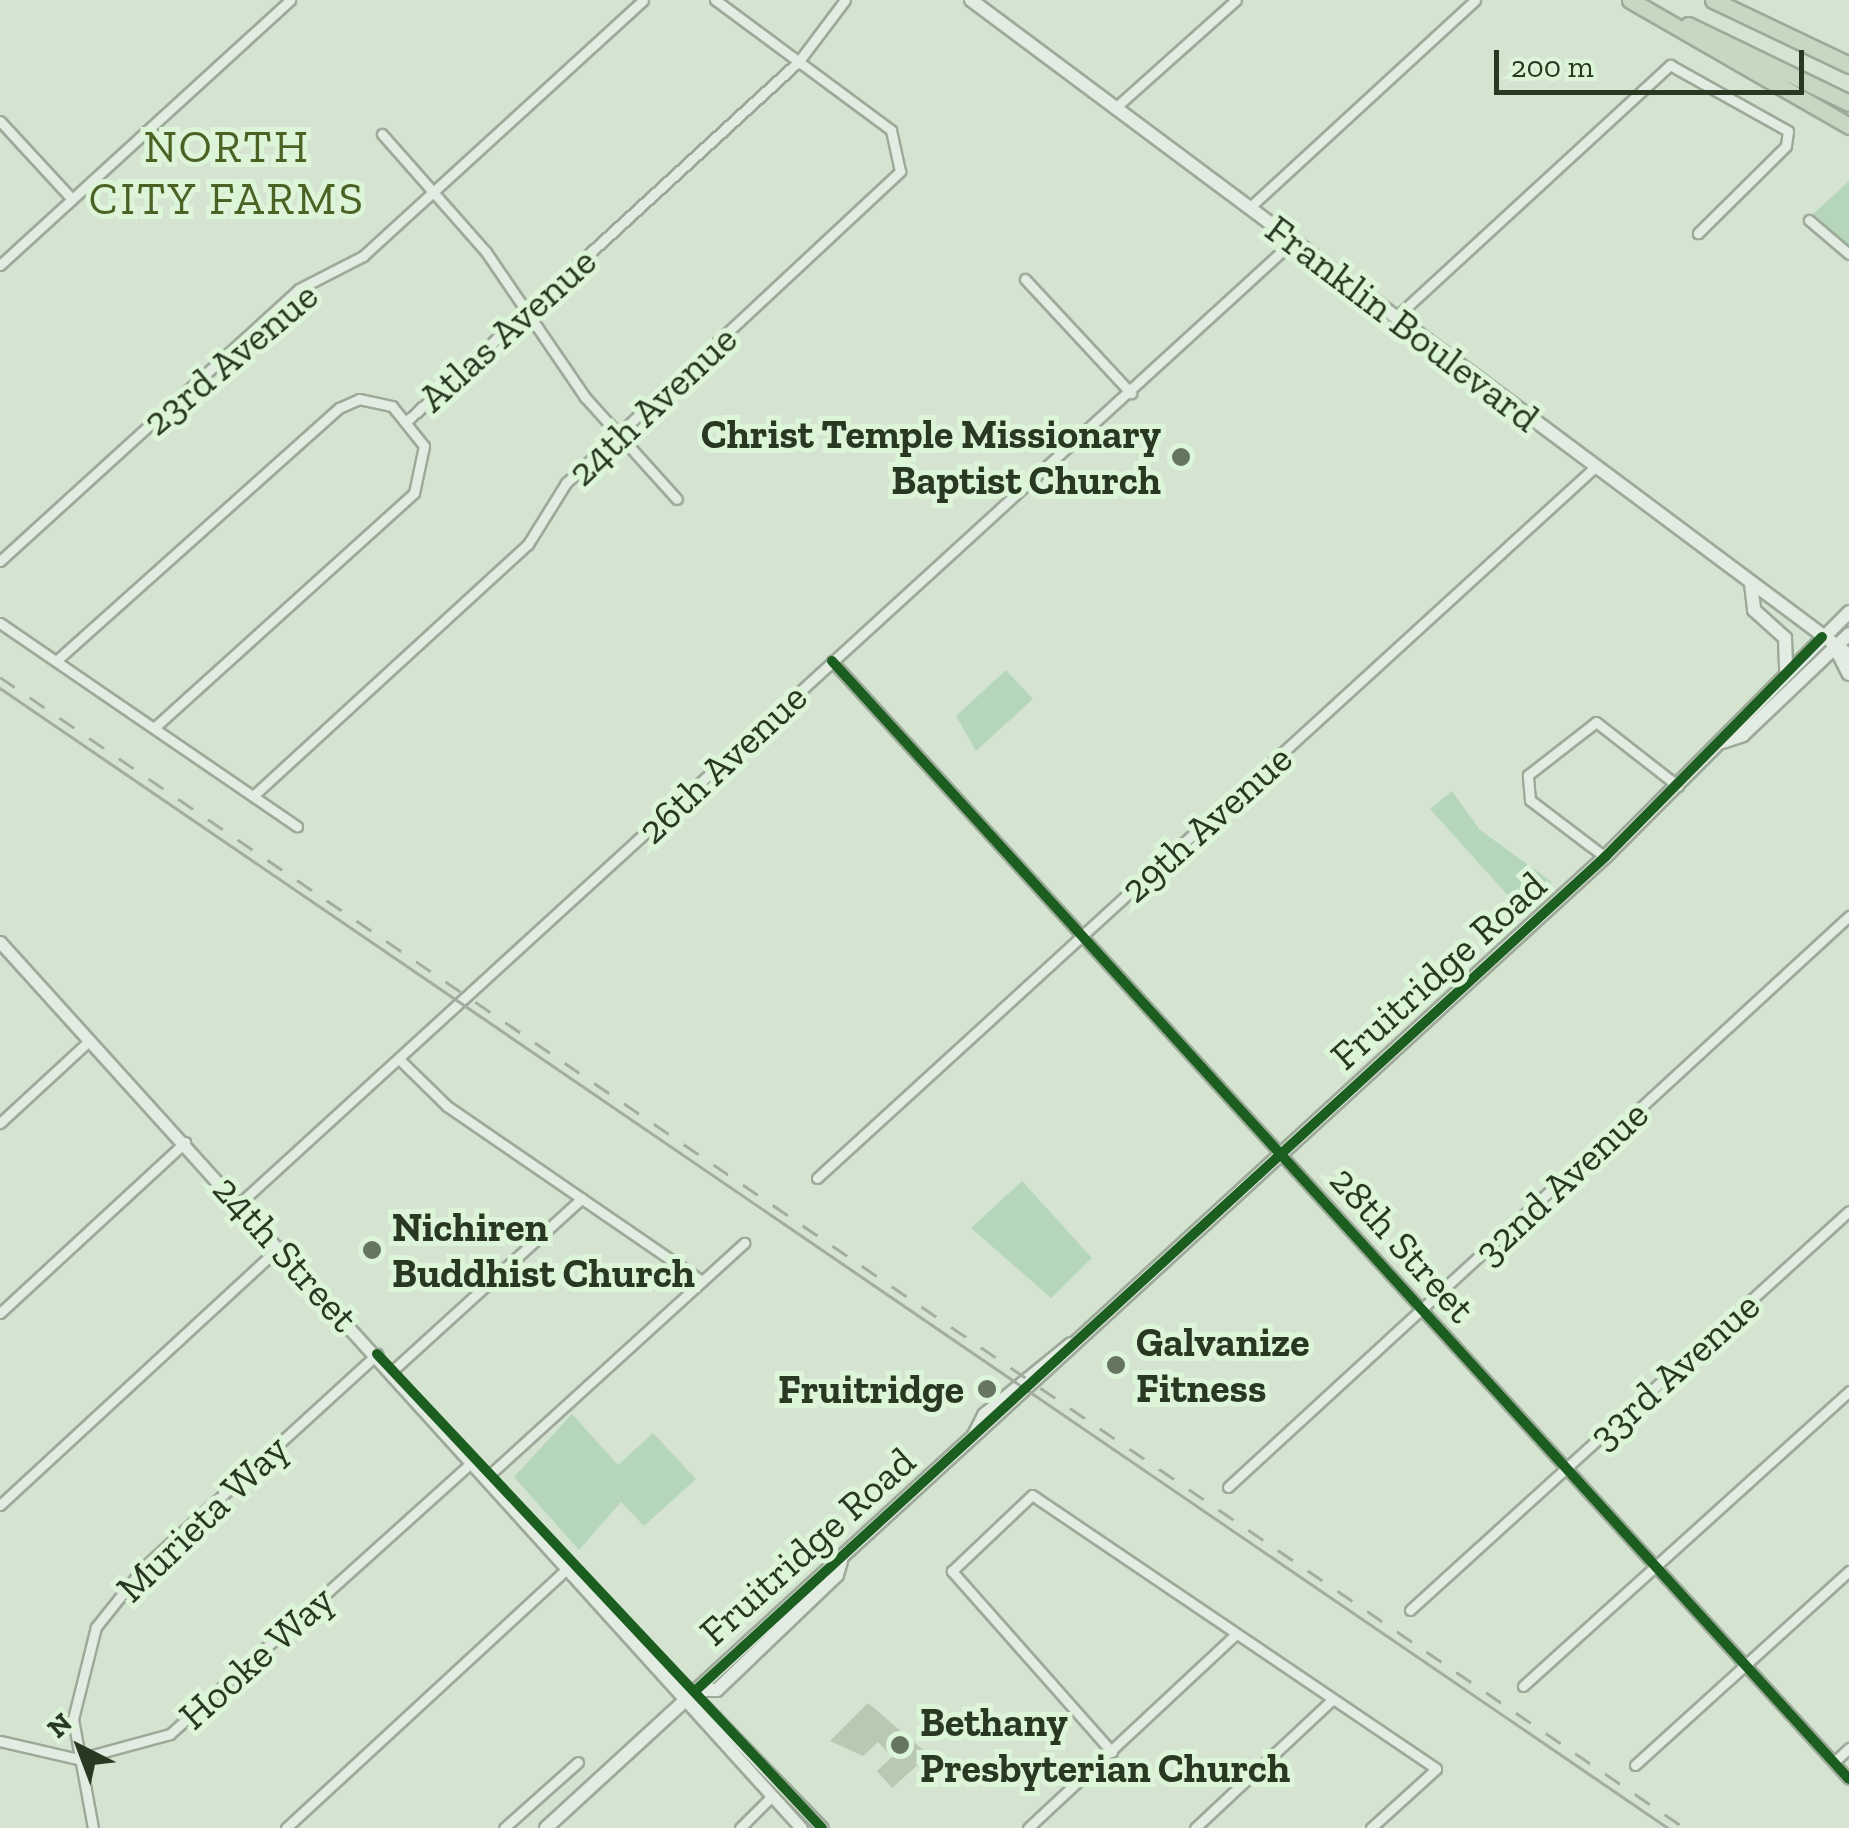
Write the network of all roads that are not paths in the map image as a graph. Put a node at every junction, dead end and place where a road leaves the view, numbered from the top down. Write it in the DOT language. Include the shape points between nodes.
graph roads {
  1 [pos="290,0"];
  2 [pos="643,0"];
  3 [pos="715,0"];
  4 [pos="845,0"];
  5 [pos="971,0"];
  6 [pos="1236,0"];
  7 [pos="1632,0"];
  8 [pos="1713,0"];
  9 [pos="1476,1"];
  10 [pos="989,5"];
  11 [pos="1760,22"];
  12 [pos="1849,56"];
  13 [pos="799,61"];
  14 [pos="1849,66"];
  15 [pos="1849,103"];
  16 [pos="1115,108"];
  17 [pos="0,121"];
  18 [pos="1849,126"];
  19 [pos="382,134"];
  20 [pos="434,191"];
  21 [pos="72,199"];
  22 [pos="1249,208"];
  23 [pos="1809,220"];
  24 [pos="1698,233"];
  25 [pos="1293,241"];
  26 [pos="1849,254"];
  27 [pos="0,265"];
  28 [pos="1025,279"];
  29 [pos="526,311"];
  30 [pos="1396,318"];
  31 [pos="1131,392"];
  32 [pos="407,421"];
  33 [pos="618,435"];
  34 [pos="1595,467"];
  35 [pos="677,499"];
  36 [pos="0,560"];
  37 [pos="1751,584"];
  38 [pos="1849,612"];
  39 [pos="0,623"];
  40 [pos="1849,634"];
  41 [pos="1822,637"];
  42 [pos="1835,647"];
  43 [pos="1849,654"];
  44 [pos="56,661"];
  45 [pos="832,661"];
  46 [pos="1786,669"];
  47 [pos="1849,674"];
  48 [pos="154,728"];
  49 [pos="1722,742"];
  50 [pos="1678,786"];
  51 [pos="253,796"];
  52 [pos="297,826"];
  53 [pos="1606,857"];
  54 [pos="1849,916"];
  55 [pos="1082,936"];
  56 [pos="0,942"];
  57 [pos="90,1040"];
  58 [pos="399,1059"];
  59 [pos="0,1122"];
  60 [pos="185,1142"];
  61 [pos="1281,1154"];
  62 [pos="817,1178"];
  63 [pos="582,1198"];
  64 [pos="240,1203"];
  65 [pos="1849,1211"];
  66 [pos="744,1242"];
  67 [pos="280,1247"];
  68 [pos="702,1281"];
  69 [pos="1422,1310"];
  70 [pos="0,1313"];
  71 [pos="377,1354"];
  72 [pos="391,1372"];
  73 [pos="1849,1391"];
  74 [pos="473,1462"];
  75 [pos="1566,1468"];
  76 [pos="487,1477"];
  77 [pos="1228,1487"];
  78 [pos="0,1505"];
  79 [pos="1655,1566"];
  80 [pos="569,1567"];
  81 [pos="1849,1570"];
  82 [pos="1410,1610"];
  83 [pos="1235,1636"];
  84 [pos="1745,1665"];
  85 [pos="1524,1686"];
  86 [pos="696,1690"];
  87 [pos="1332,1700"];
  88 [pos="684,1702"];
  89 [pos="0,1741"];
  90 [pos="1849,1748"];
  91 [pos="1112,1752"];
  92 [pos="78,1760"];
  93 [pos="578,1762"];
  94 [pos="1834,1762"];
  95 [pos="1636,1765"];
  96 [pos="1849,1779"];
  97 [pos="770,1797"];
  98 [pos="93,1828"];
  99 [pos="286,1828"];
  100 [pos="504,1828"];
  101 [pos="546,1828"];
  102 [pos="740,1828"];
  103 [pos="801,1828"];
  104 [pos="822,1828"];
  105 [pos="1028,1828"];
  106 [pos="1194,1828"];
  107 [pos="1371,1828"];
  1 -- 21 [label="street"];
  2 -- 20 [label="street, 23rd Avenue"];
  3 -- 13 [label="street"];
  4 -- 13 [label="street, Atlas Avenue"];
  5 -- 10 [label="main road, Franklin Boulevard"];
  6 -- 16 [label="street"];
  7 -- 15 [label="highway"];
  7 -- 18 [label="highway"];
  8 -- 11 [label="highway"];
  9 -- 22 [label="street"];
  10 -- 16 [label="main road, Franklin Boulevard"];
  11 -- 12 [label="highway"];
  11 -- 14 [label="highway"];
  13 -- 29 [label="street, Atlas Avenue"];
  13 -- 33 [label="street, 24th Avenue" via="891,130 900,171"];
  16 -- 22 [label="main road, Franklin Boulevard"];
  17 -- 21 [label="street"];
  19 -- 20 [label="street"];
  20 -- 29 [label="street"];
  20 -- 36 [label="street, 23rd Avenue" via="353,264 299,289"];
  21 -- 27 [label="street"];
  22 -- 25 [label="main road, Franklin Boulevard"];
  23 -- 26 [label="street"];
  24 -- 30 [label="street" via="1786,146 1788,131 1685,66 1659,72"];
  25 -- 30 [label="main road, Franklin Boulevard"];
  25 -- 31 [label="street, 26th Avenue"];
  28 -- 31 [label="street"];
  29 -- 32 [label="street, Atlas Avenue"];
  29 -- 33 [label="street"];
  30 -- 34 [label="main road, Franklin Boulevard"];
  31 -- 45 [label="street, 26th Avenue"];
  32 -- 44 [label="street, Atlas Avenue" via="381,401 338,408"];
  32 -- 48 [label="street" via="426,456 414,493"];
  33 -- 35 [label="street"];
  33 -- 51 [label="street, 24th Avenue" via="558,492 528,544"];
  34 -- 37 [label="main road, Franklin Boulevard"];
  34 -- 55 [label="street, 29th Avenue"];
  37 -- 41 [label="main road, Franklin Boulevard"];
  37 -- 46 [label="main road" via="1754,610 1784,638"];
  38 -- 41 [label="main road, Fruitridge Road"];
  39 -- 44 [label="street"];
  40 -- 42 [label="main road, Fruitridge Road"];
  41 -- 42 [label="main road, Franklin Boulevard"];
  41 -- 46 [label="main road, Fruitridge Road"];
  42 -- 43 [label="main road, Franklin Boulevard"];
  42 -- 47 [label="main road, Franklin Boulevard"];
  42 -- 49 [label="main road, Fruitridge Road" via="1743,735"];
  44 -- 48 [label="street"];
  45 -- 55 [label="street, 28th Street"];
  45 -- 58 [label="street, 26th Avenue"];
  46 -- 49 [label="main road, Fruitridge Road"];
  48 -- 51 [label="street"];
  49 -- 50 [label="main road, Fruitridge Road"];
  50 -- 53 [label="main road, Fruitridge Road"];
  50 -- 53 [label="street" via="1596,722 1528,775 1530,800"];
  51 -- 52 [label="street"];
  53 -- 61 [label="main road, Fruitridge Road"];
  54 -- 69 [label="street, 32nd Avenue"];
  55 -- 61 [label="street, 28th Street"];
  55 -- 62 [label="street, 29th Avenue"];
  56 -- 57 [label="street, 24th Street"];
  57 -- 59 [label="street"];
  57 -- 60 [label="street, 24th Street"];
  58 -- 63 [label="street" via="440,1101"];
  58 -- 64 [label="street, 26th Avenue"];
  60 -- 64 [label="street, 24th Street"];
  60 -- 70 [label="street"];
  61 -- 69 [label="street, 28th Street"];
  61 -- 86 [label="main road, Fruitridge Road" via="841,1561 838,1575 717,1690"];
  63 -- 68 [label="street"];
  63 -- 72 [label="street"];
  64 -- 67 [label="street, 24th Street"];
  65 -- 75 [label="street, 33rd Avenue"];
  66 -- 68 [label="street"];
  67 -- 71 [label="street, 24th Street"];
  67 -- 78 [label="street"];
  68 -- 76 [label="street"];
  69 -- 75 [label="street, 28th Street"];
  69 -- 77 [label="street, 32nd Avenue"];
  71 -- 72 [label="street, 24th Street"];
  71 -- 92 [label="street, Murieta Way" via="109,1606 80,1672"];
  72 -- 74 [label="street, 24th Street"];
  73 -- 79 [label="street"];
  74 -- 76 [label="street, 24th Street"];
  74 -- 92 [label="street, Hooke Way" via="188,1722 132,1751"];
  75 -- 79 [label="street, 28th Street"];
  75 -- 82 [label="street, 33rd Avenue"];
  76 -- 80 [label="street, 24th Street"];
  79 -- 84 [label="street, 28th Street"];
  79 -- 85 [label="street"];
  80 -- 86 [label="street, 24th Street"];
  80 -- 88 [label="street, 24th Street"];
  80 -- 99 [label="street"];
  81 -- 84 [label="street"];
  83 -- 87 [label="street"];
  83 -- 91 [label="street"];
  83 -- 91 [label="street" via="1032,1495 952,1571"];
  84 -- 94 [label="street, 28th Street"];
  84 -- 95 [label="street"];
  86 -- 88 [label="main road, Fruitridge Road"];
  86 -- 104 [label="street, 24th Street"];
  87 -- 106 [label="street"];
  87 -- 107 [label="street" via="1436,1769"];
  88 -- 97 [label="street, 24th Street"];
  88 -- 101 [label="main road, Fruitridge Road"];
  89 -- 92 [label="street, Hooke Way"];
  90 -- 94 [label="street"];
  91 -- 105 [label="street"];
  92 -- 98 [label="street, Murieta Way"];
  93 -- 100 [label="street"];
  94 -- 96 [label="street, 28th Street"];
  97 -- 102 [label="street"];
  97 -- 103 [label="street, 24th Street"];
}
